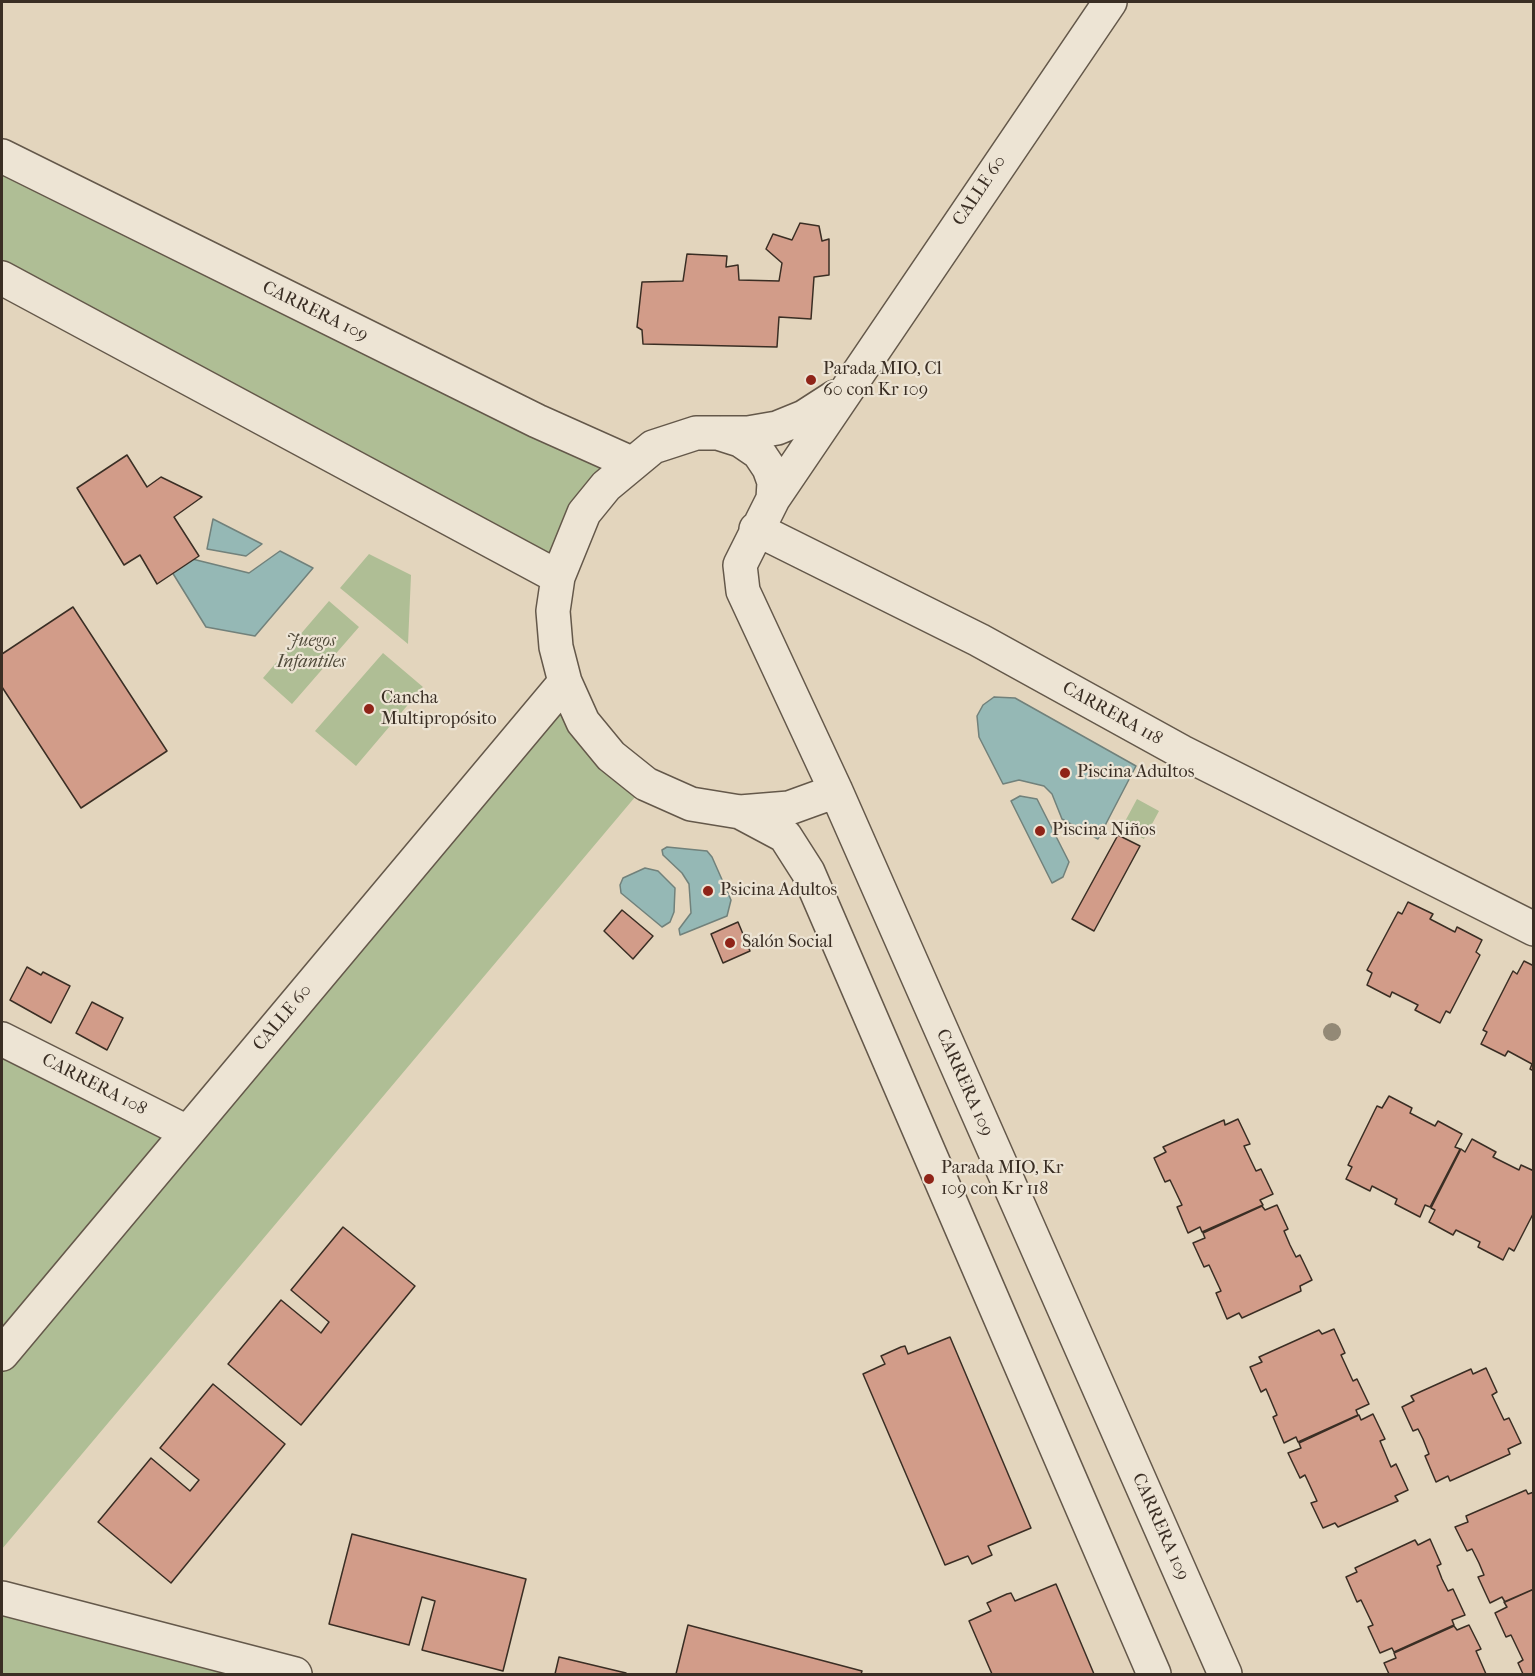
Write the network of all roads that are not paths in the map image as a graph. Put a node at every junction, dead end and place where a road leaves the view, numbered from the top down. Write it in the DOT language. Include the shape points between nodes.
graph roads {
  1 [pos="1110,2"];
  2 [pos="2,156"];
  3 [pos="2,278"];
  4 [pos="851,381"];
  5 [pos="718,433"];
  6 [pos="631,463"];
  7 [pos="773,500"];
  8 [pos="756,529"];
  9 [pos="558,577"];
  10 [pos="565,682"];
  11 [pos="836,791"];
  12 [pos="740,812"];
  13 [pos="1533,929"];
  14 [pos="2,1039"];
  15 [pos="187,1132"];
  16 [pos="2,1354"];
  17 [pos="2,1598"];
  18 [pos="295,1674"];
  19 [pos="1154,1674"];
  20 [pos="1225,1674"];
  1 -- 4 [label="street, CALLE 60"];
  2 -- 6 [label="street, CARRERA 109" via="537,422"];
  3 -- 9 [label="street"];
  4 -- 5 [label="street" via="830,401 795,421 748,433"];
  4 -- 7 [label="street"];
  5 -- 6 [label="street" via="696,433 675,439 652,447"];
  5 -- 7 [label="street" via="740,440 759,453 774,482"];
  6 -- 9 [label="street" via="584,513"];
  7 -- 8 [label="street"];
  8 -- 11 [label="street, CARRERA 109" via="740,565 743,591"];
  8 -- 13 [label="street, CARRERA 118" via="980,640 1182,753"];
  9 -- 10 [label="street" via="553,612 556,648"];
  10 -- 12 [label="street" via="590,730 611,756 646,784 691,804"];
  10 -- 15 [label="street, CALLE 60"];
  11 -- 12 [label="street" via="789,808"];
  11 -- 20 [label="street, CARRERA 109"];
  12 -- 19 [label="street" via="785,836 808,872"];
  14 -- 15 [label="street, CARRERA 108"];
  15 -- 16 [label="street, CALLE 60"];
  17 -- 18 [label="street"];
}
